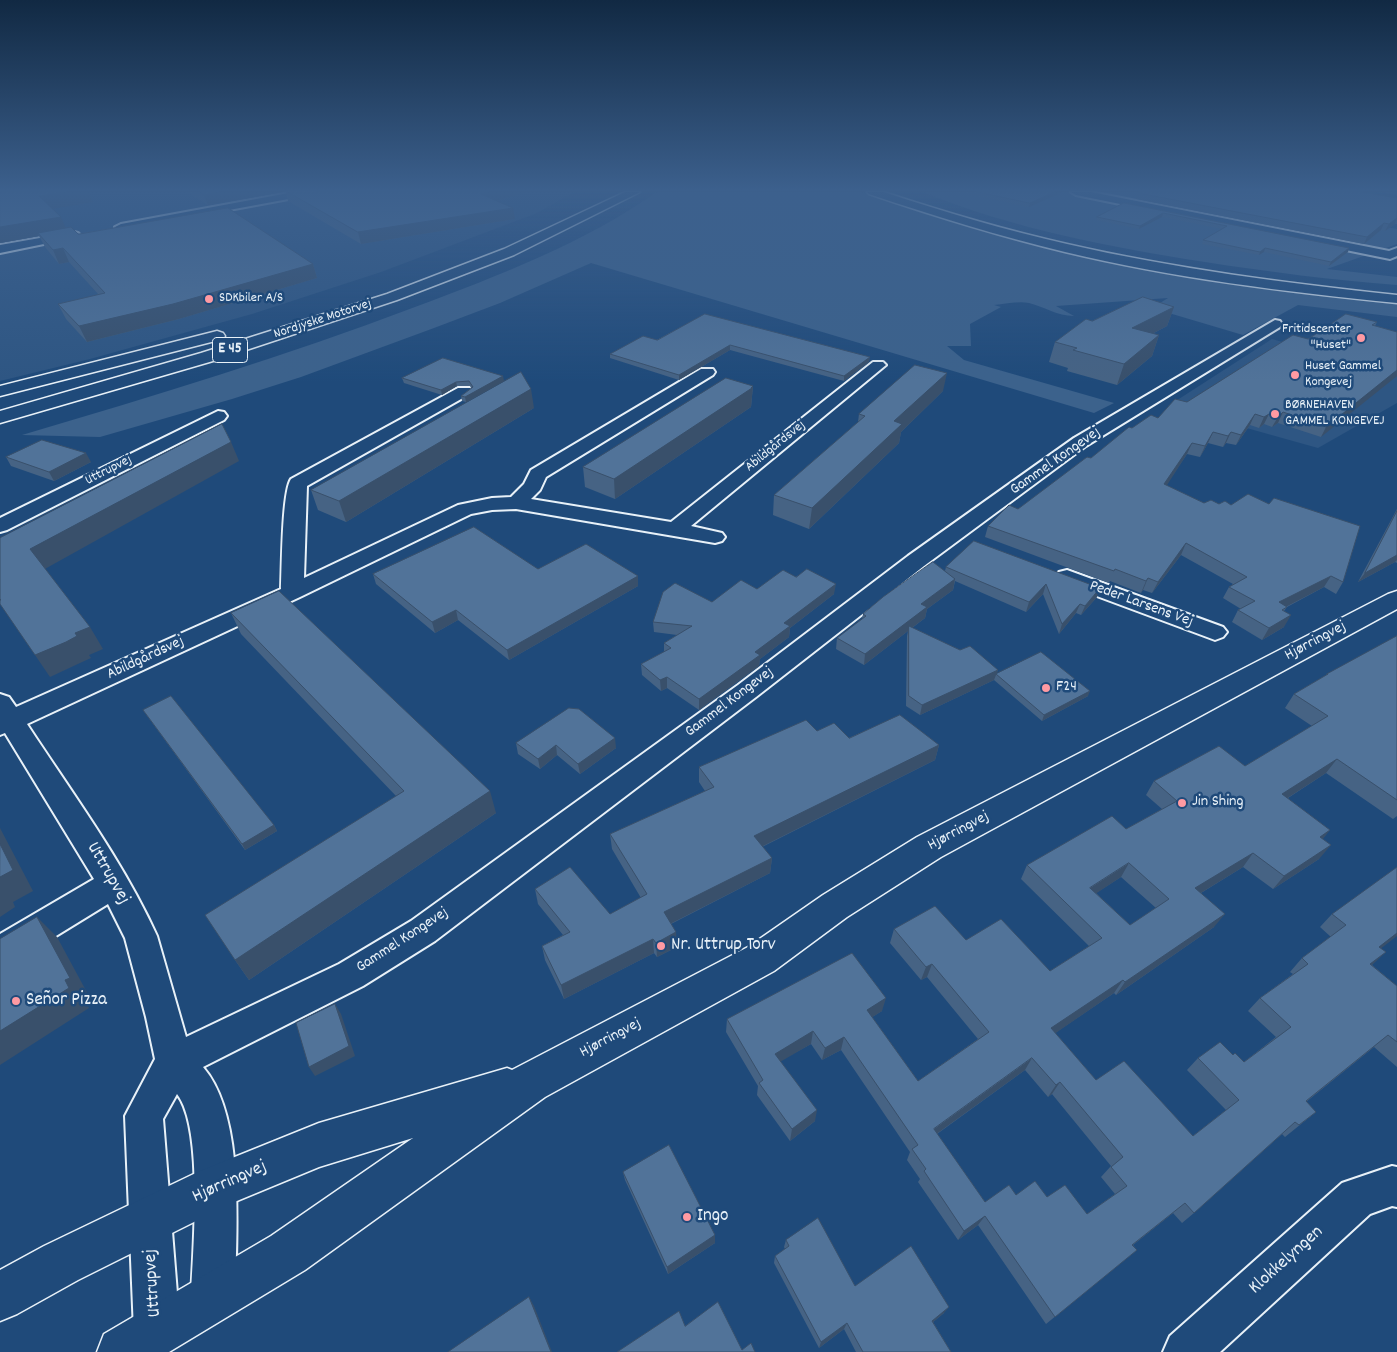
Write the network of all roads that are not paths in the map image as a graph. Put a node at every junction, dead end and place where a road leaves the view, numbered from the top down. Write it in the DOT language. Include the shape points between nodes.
graph roads {
  1 [pos="501,255"];
  2 [pos="1099,255"];
  3 [pos="1126,255"];
  4 [pos="457,272"];
  5 [pos="1397,293"];
  6 [pos="1397,299"];
  7 [pos="1275,324"];
  8 [pos="878,365"];
  9 [pos="707,372"];
  10 [pos="0,391"];
  11 [pos="464,391"];
  12 [pos="0,398"];
  13 [pos="218,416"];
  14 [pos="0,417"];
  15 [pos="0,432"];
  16 [pos="516,503"];
  17 [pos="0,526"];
  18 [pos="675,530"];
  19 [pos="715,537"];
  20 [pos="1048,570"];
  21 [pos="292,592"];
  22 [pos="1397,599"];
  23 [pos="1215,632"];
  24 [pos="4,716"];
  25 [pos="114,884"];
  26 [pos="0,952"];
  27 [pos="174,1062"];
  28 [pos="530,1082"];
  29 [pos="216,1187"];
  30 [pos="1397,1187"];
  31 [pos="149,1220"];
  32 [pos="0,1297"];
  33 [pos="213,1297"];
  34 [pos="140,1341"];
  35 [pos="1186,1352"];
  1 -- 4 [label="main road, Nordjyske Motorvej / E 45"];
  2 -- 6 [label="main road" via="1248,282"];
  3 -- 5 [label="main road" via="1240,275"];
  4 -- 14 [label="main road, Nordjyske Motorvej / E 45" via="207,357"];
  4 -- 15 [label="main road" via="328,326"];
  7 -- 27 [label="street, Gammel Kongevej" via="1080,442 964,538 916,561 748,691 423,931 351,975"];
  8 -- 18 [label="street, Abildgårdsvej"];
  9 -- 16 [label="street" via="538,474 533,486"];
  10 -- 12 [label="main road, E 45" via="233,332"];
  11 -- 21 [label="street" via="298,483"];
  13 -- 17 [label="street, Uttrupvej"];
  16 -- 18 [label="street, Abildgårdsvej"];
  16 -- 21 [label="street, Abildgårdsvej" via="465,509"];
  18 -- 19 [label="street, Abildgårdsvej"];
  20 -- 23 [label="street, Peder Larsens Vej"];
  21 -- 24 [label="street, Abildgårdsvej"];
  22 -- 28 [label="main road, Hjørringvej" via="929,848 836,906 761,959"];
  24 -- 25 [label="street, Uttrupvej"];
  25 -- 26 [label="street"];
  25 -- 27 [label="street, Uttrupvej" via="140,936"];
  27 -- 29 [label="street, Uttrupvej" via="200,1093"];
  27 -- 31 [label="street, Uttrupvej" via="144,1116"];
  28 -- 29 [label="main road, Hjørringvej" via="319,1145"];
  28 -- 33 [label="main road, Hjørringvej" via="288,1253"];
  29 -- 31 [label="main road, Hjørringvej"];
  29 -- 33 [label="street, Uttrupvej"];
  30 -- 35 [label="street, Klokkelyngen" via="1357,1198"];
  31 -- 32 [label="main road, Hjørringvej"];
  31 -- 34 [label="street, Uttrupvej"];
  33 -- 34 [label="main road, Hjørringvej"];
}
